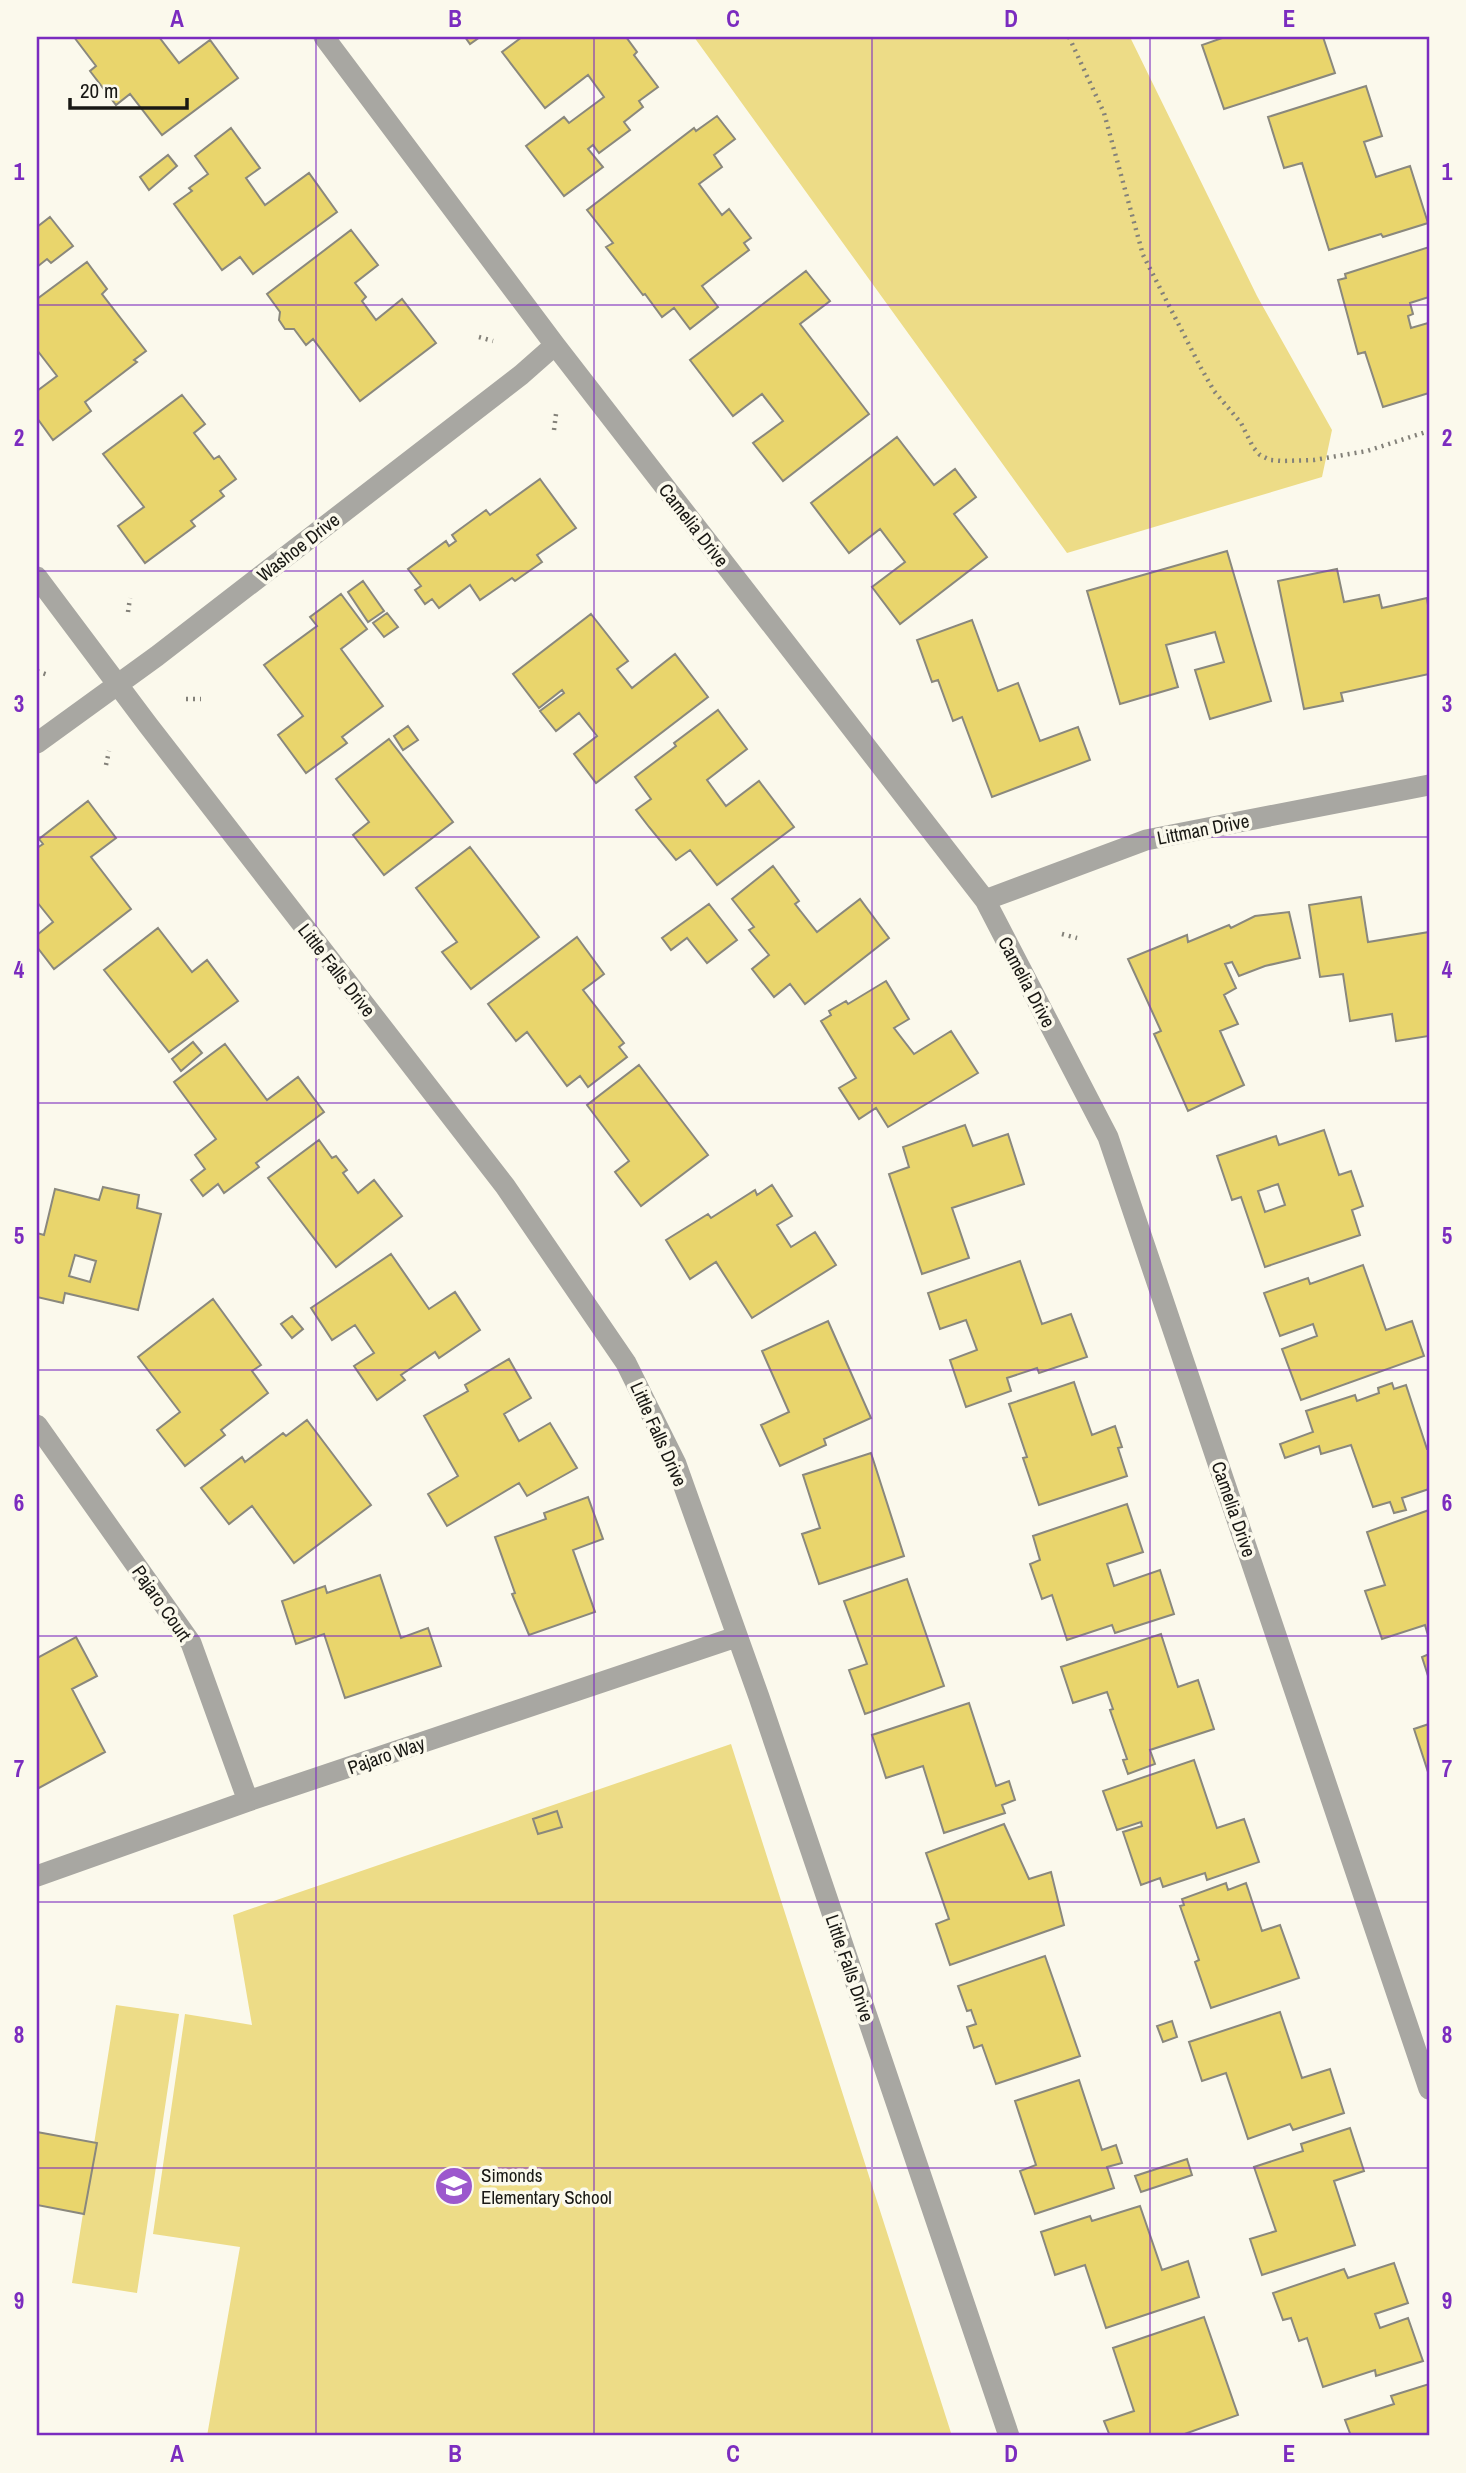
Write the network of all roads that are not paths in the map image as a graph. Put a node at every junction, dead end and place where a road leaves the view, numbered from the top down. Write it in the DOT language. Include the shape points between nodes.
graph roads {
  1 [pos="324,37"];
  2 [pos="555,345"];
  3 [pos="37,577"];
  4 [pos="118,684"];
  5 [pos="37,743"];
  6 [pos="1429,785"];
  7 [pos="985,900"];
  8 [pos="37,1424"];
  9 [pos="736,1637"];
  10 [pos="248,1801"];
  11 [pos="37,1876"];
  12 [pos="1429,2089"];
  13 [pos="1009,2436"];
  1 -- 2 [label="street, Camelia Drive"];
  2 -- 4 [label="street, Washoe Drive" via="521,376"];
  2 -- 7 [label="street, Camelia Drive"];
  3 -- 4 [label="street, Little Falls Drive"];
  4 -- 5 [label="street, Washoe Drive"];
  4 -- 9 [label="street, Little Falls Drive" via="505,1186 626,1363 676,1464"];
  6 -- 7 [label="street, Littman Drive" via="1146,840"];
  7 -- 12 [label="street, Camelia Drive" via="1108,1137"];
  8 -- 10 [label="street, Pajaro Court" via="191,1643"];
  9 -- 10 [label="street, Pajaro Way"];
  9 -- 13 [label="street, Little Falls Drive"];
  10 -- 11 [label="street, Pajaro Way"];
}
